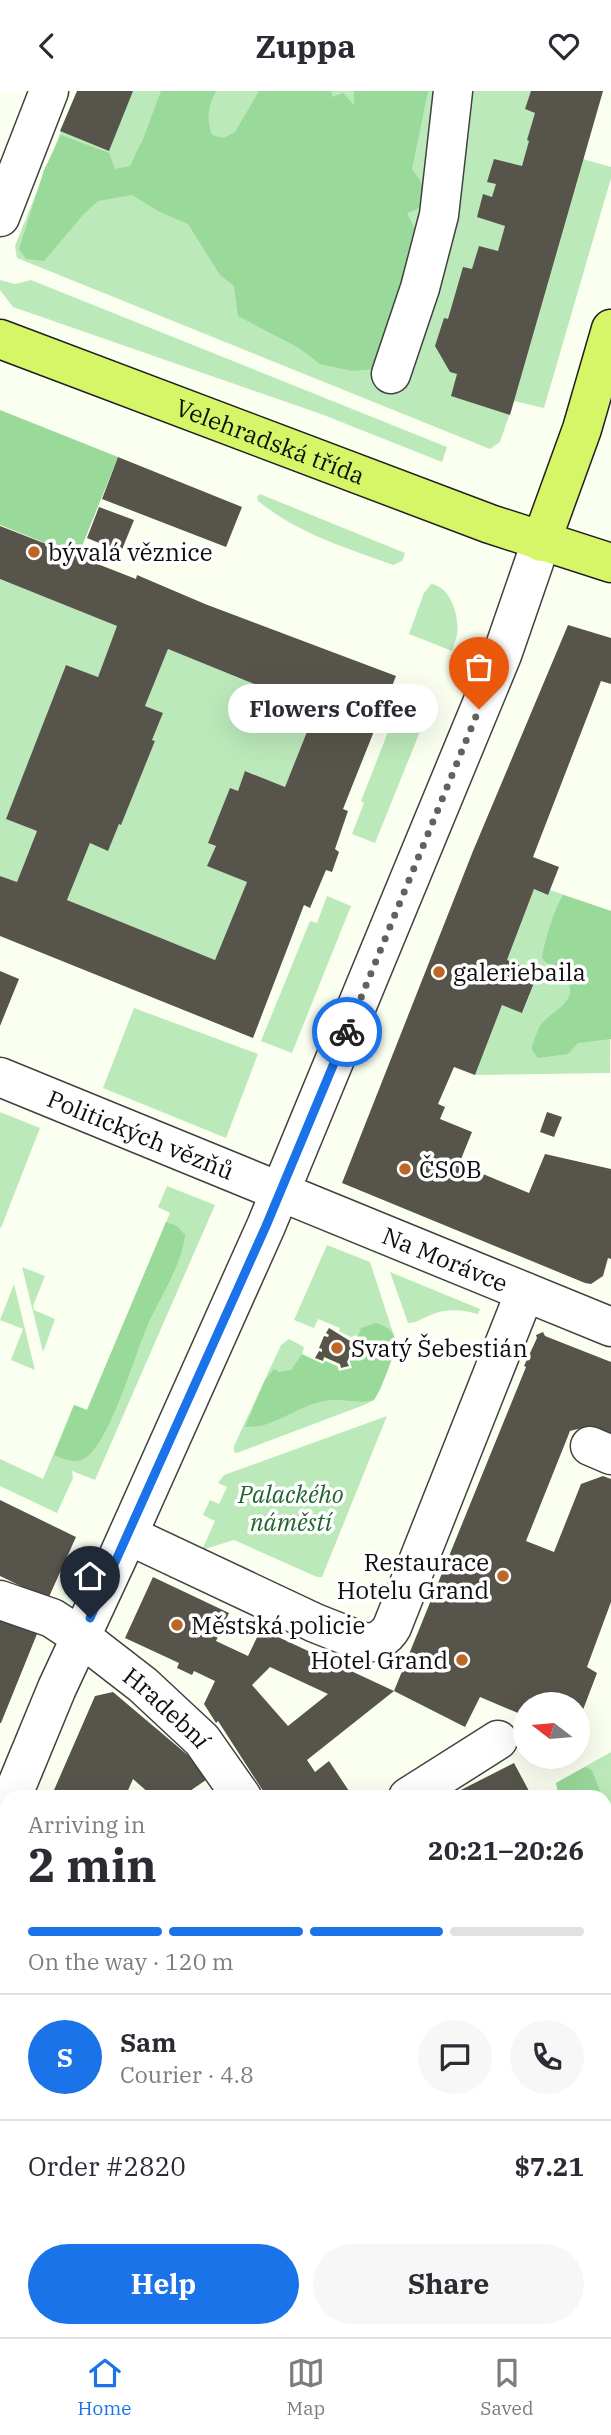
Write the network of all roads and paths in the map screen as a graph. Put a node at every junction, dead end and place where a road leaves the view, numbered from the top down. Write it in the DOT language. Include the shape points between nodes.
graph roads {
  1 [pos="49,91"];
  2 [pos="453,91"];
  3 [pos="0,217"];
  4 [pos="611,329"];
  5 [pos="0,339"];
  6 [pos="391,373"];
  7 [pos="541,542"];
  8 [pos="611,563"];
  9 [pos="0,1077"];
  10 [pos="281,1191"];
  11 [pos="525,1292"];
  12 [pos="611,1327"];
  13 [pos="128,1535"];
  14 [pos="0,1600"];
  15 [pos="81,1637"];
  16 [pos="498,1740"];
  17 [pos="15,1790"];
  18 [pos="237,1790"];
  19 [pos="419,1790"];
  1 -- 3 [label="street"];
  2 -- 6 [label="street" via="439,215"];
  4 -- 7 [label="main road" via="582,429"];
  5 -- 7 [label="main road, Velehradská třída"];
  7 -- 8 [label="main road, Velehradská třída"];
  7 -- 10 [label="street" via="502,656"];
  9 -- 10 [label="street, Politických vězňů"];
  10 -- 11 [label="street, Na Morávce"];
  10 -- 13 [label="street"];
  11 -- 12 [label="street, Na Morávce"];
  11 -- 13 [label="street" via="392,1627 383,1638 367,1643 348,1636"];
  13 -- 15 [label="street"];
  14 -- 15 [label="street, Hradební" via="51,1618"];
  15 -- 17 [label="street"];
  15 -- 18 [label="street, Hradební" via="189,1726"];
  16 -- 19 [label="street"];
}
